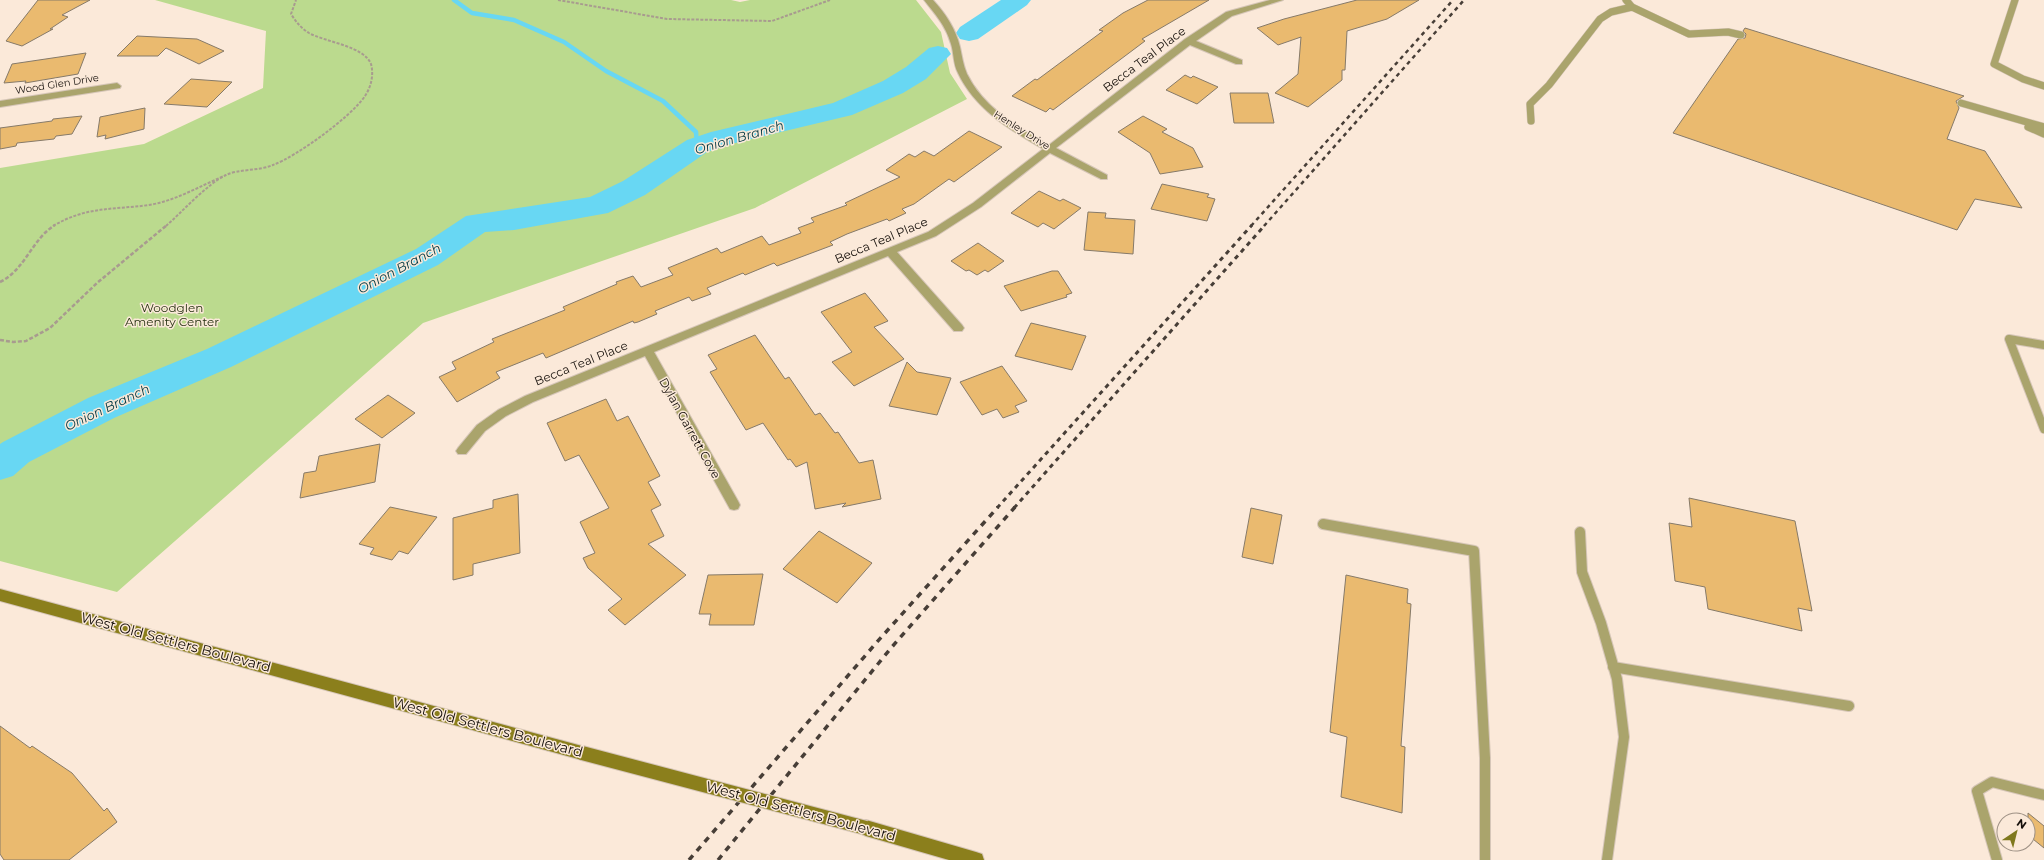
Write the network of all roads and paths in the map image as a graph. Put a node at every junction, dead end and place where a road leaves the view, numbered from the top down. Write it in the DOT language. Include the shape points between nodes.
graph roads {
  1 [pos="296,0"];
  2 [pos="558,0"];
  3 [pos="830,0"];
  4 [pos="928,0"];
  5 [pos="1279,0"];
  6 [pos="1626,0"];
  7 [pos="2015,0"];
  8 [pos="1632,7"];
  9 [pos="1741,35"];
  10 [pos="1188,42"];
  11 [pos="1239,62"];
  12 [pos="117,86"];
  13 [pos="2044,86"];
  14 [pos="1961,103"];
  15 [pos="0,104"];
  16 [pos="2007,117"];
  17 [pos="1531,121"];
  18 [pos="2044,127"];
  19 [pos="2044,134"];
  20 [pos="1050,148"];
  21 [pos="225,175"];
  22 [pos="1104,176"];
  23 [pos="891,252"];
  24 [pos="0,282"];
  25 [pos="958,328"];
  26 [pos="0,340"];
  27 [pos="2044,345"];
  28 [pos="647,350"];
  29 [pos="2044,429"];
  30 [pos="462,451"];
  31 [pos="734,506"];
  32 [pos="1323,524"];
  33 [pos="1580,532"];
  34 [pos="0,595"];
  35 [pos="1613,667"];
  36 [pos="1848,706"];
  37 [pos="2044,795"];
  38 [pos="976,860"];
  39 [pos="1485,860"];
  40 [pos="1607,860"];
  41 [pos="1997,860"];
  1 -- 21 [label="path" via="291,14 294,23 316,38 362,52 373,68 370,86 362,99 343,118 276,164"];
  2 -- 3 [label="path" via="667,20 772,21"];
  4 -- 20 [label="street, Henley Drive" via="947,22 962,73 974,95 996,116"];
  5 -- 10 [label="street, Becca Teal Place" via="1229,14"];
  6 -- 8 [label="lane"];
  7 -- 13 [label="lane" via="1994,64"];
  8 -- 9 [label="lane" via="1689,34 1728,32"];
  8 -- 17 [label="lane" via="1611,12 1600,19 1550,85 1530,104"];
  10 -- 11 [label="street"];
  10 -- 20 [label="street, Becca Teal Place"];
  12 -- 15 [label="street, Wood Glen Drive"];
  14 -- 16 [label="lane"];
  16 -- 18 [label="lane"];
  16 -- 19 [label="lane"];
  20 -- 22 [label="street, Henley Drive"];
  20 -- 23 [label="street, Becca Teal Place" via="977,205 932,234"];
  21 -- 24 [label="path" via="150,205 98,209 64,220 49,229 24,261"];
  21 -- 26 [label="path" via="148,243 96,284 38,337 6,342"];
  23 -- 25 [label="street"];
  23 -- 28 [label="street, Becca Teal Place"];
  27 -- 29 [label="lane" via="2009,339"];
  28 -- 30 [label="street, Becca Teal Place" via="558,385 502,413 481,428"];
  28 -- 31 [label="street, Dylan Garrett Cove"];
  32 -- 39 [label="lane" via="1474,552 1485,758"];
  33 -- 35 [label="lane" via="1582,572 1601,623"];
  34 -- 38 [label="main road, West Old Settlers Boulevard, bridge" via="866,828"];
  35 -- 36 [label="lane"];
  35 -- 40 [label="lane" via="1617,679 1624,737"];
  37 -- 41 [label="lane" via="1992,782 1977,791"];
}
